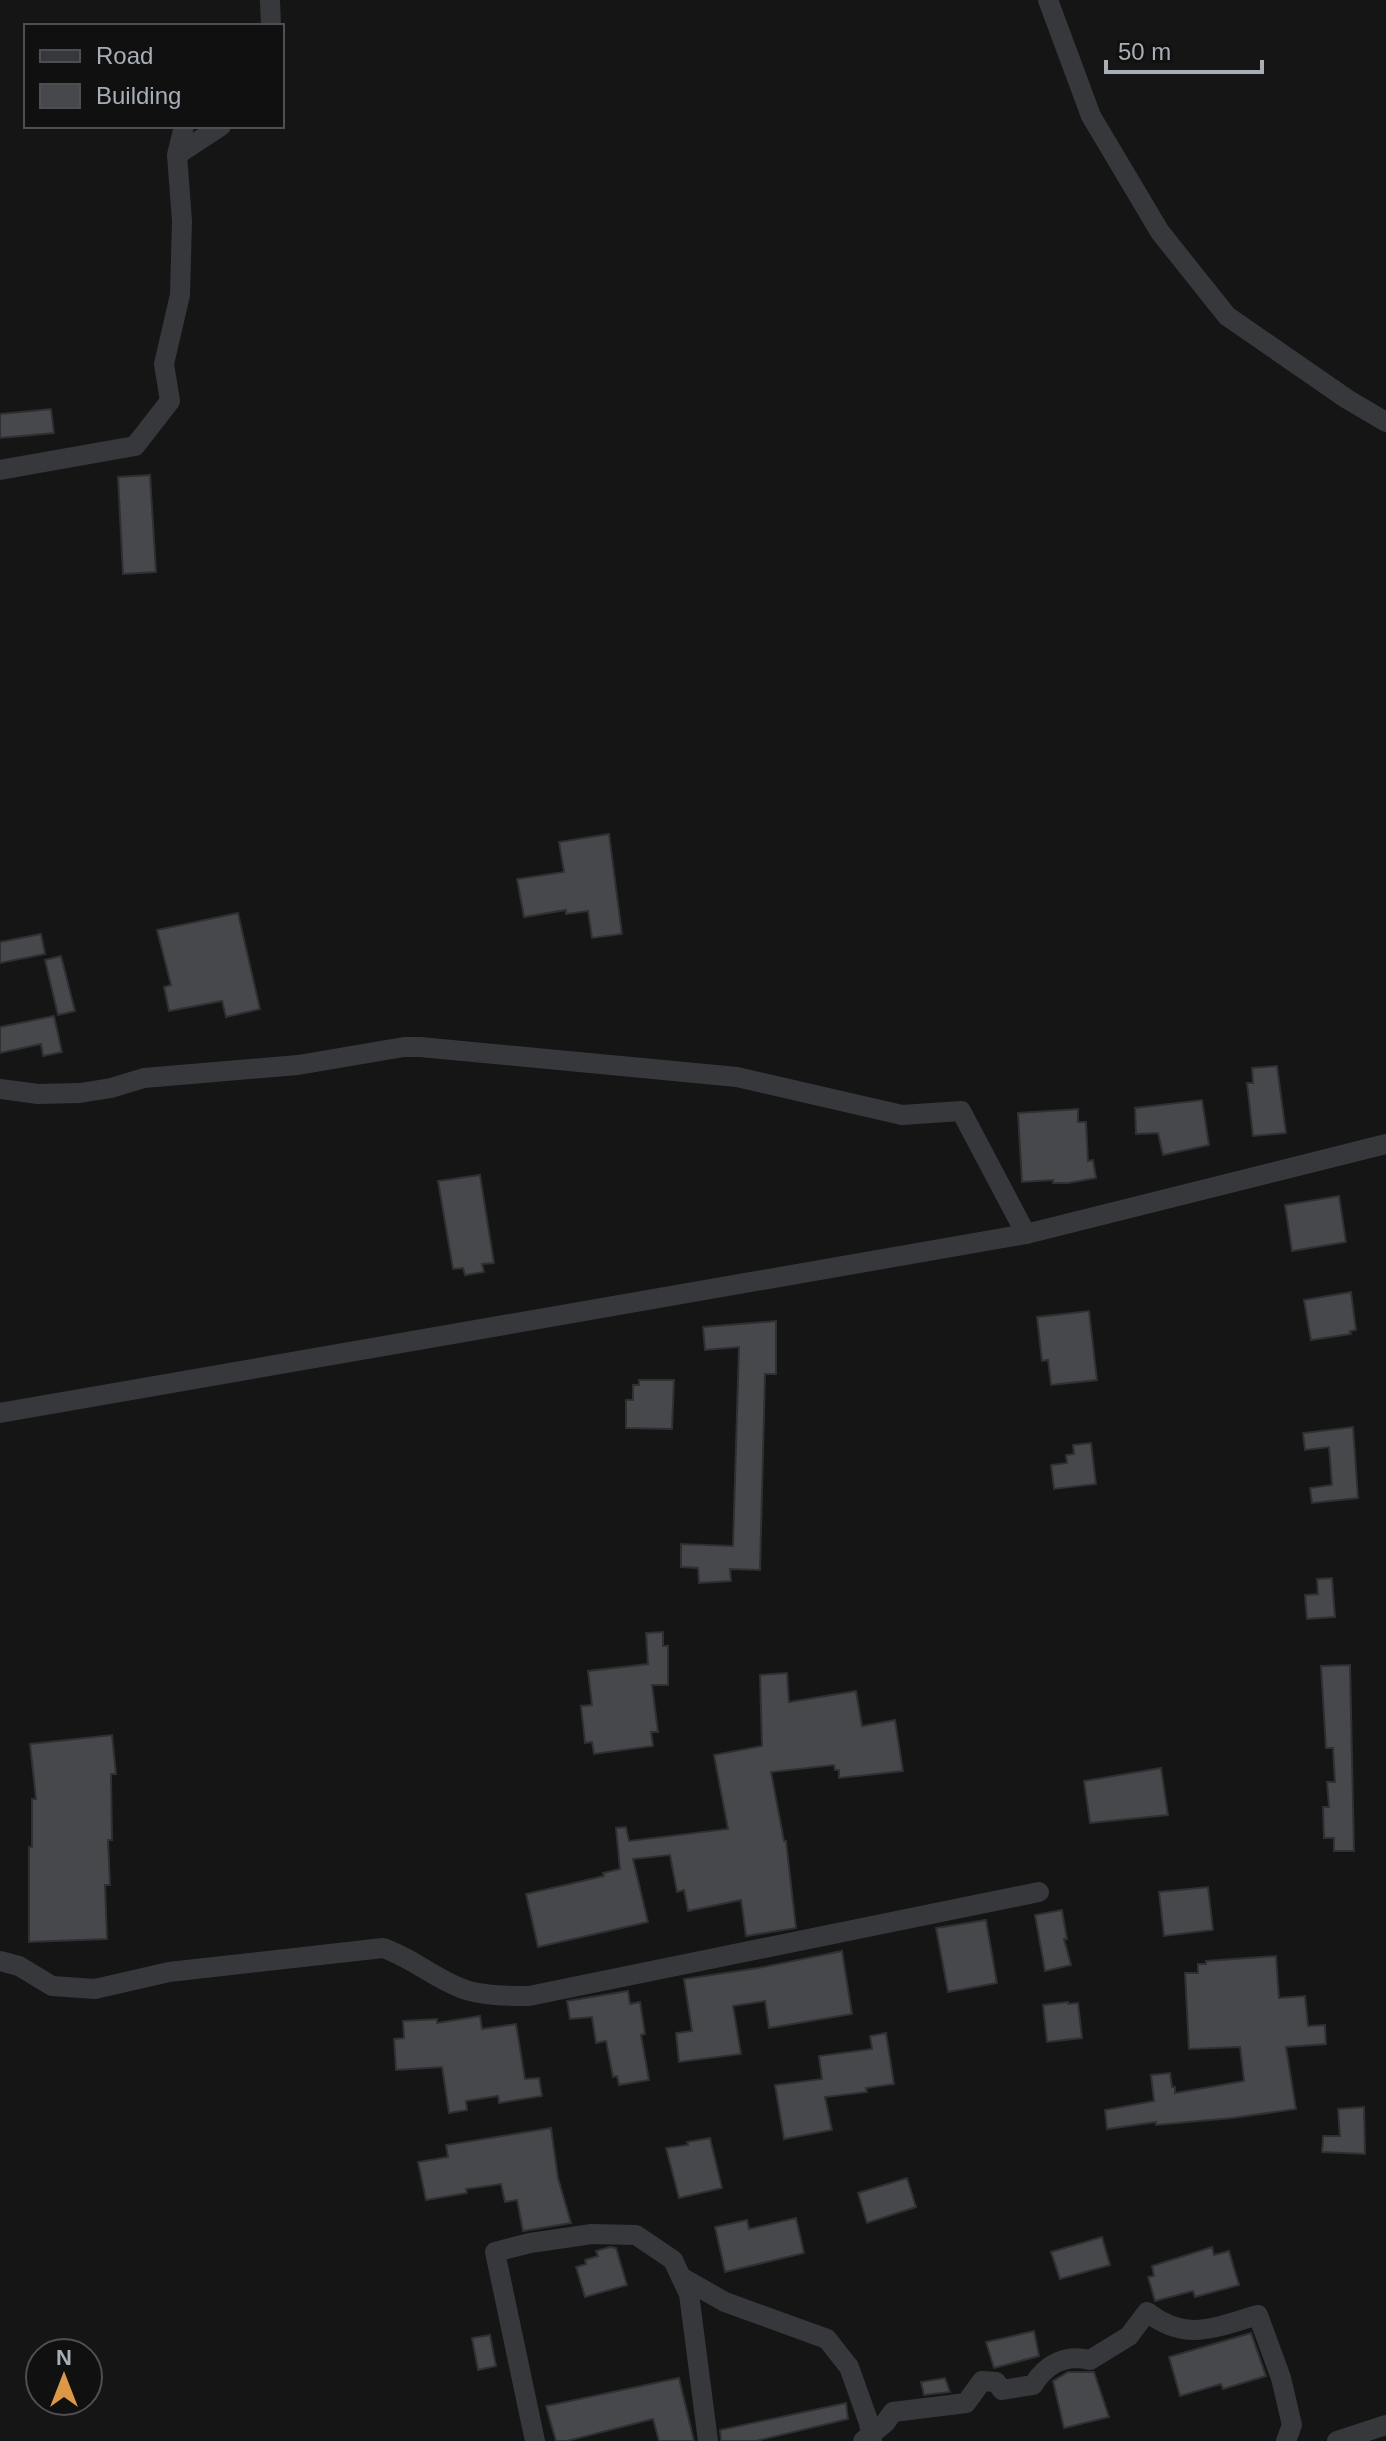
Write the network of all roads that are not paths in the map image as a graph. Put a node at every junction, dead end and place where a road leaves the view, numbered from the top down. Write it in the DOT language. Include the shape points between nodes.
graph roads {
  1 [pos="270,0"];
  2 [pos="1048,0"];
  3 [pos="271,24"];
  4 [pos="184,128"];
  5 [pos="218,128"];
  6 [pos="177,155"];
  7 [pos="1386,422"];
  8 [pos="0,470"];
  9 [pos="0,1089"];
  10 [pos="1386,1144"];
  11 [pos="1026,1234"];
  12 [pos="0,1413"];
  13 [pos="1039,1892"];
  14 [pos="0,1961"];
  15 [pos="681,2277"];
  16 [pos="1386,2425"];
  17 [pos="869,2439"];
  18 [pos="535,2441"];
  19 [pos="708,2441"];
  20 [pos="1286,2441"];
  21 [pos="1337,2441"];
  1 -- 3 [label="street"];
  2 -- 7 [label="street" via="1091,116 1160,232 1217,304 1227,316"];
  4 -- 6 [label="street"];
  5 -- 6 [label="street"];
  6 -- 8 [label="street" via="180,295 164,364 170,401 135,446"];
  9 -- 11 [label="street" via="80,1093 144,1078 298,1065 404,1047 737,1077 902,1115 961,1111"];
  10 -- 11 [label="street"];
  11 -- 12 [label="street"];
  13 -- 14 [label="street" via="529,1996 468,1991 383,1948 169,1972 95,1989 52,1986"];
  15 -- 17 [label="street" via="725,2302 827,2339 849,2367"];
  15 -- 18 [label="street" via="673,2260 636,2235 592,2234 495,2252"];
  15 -- 19 [label="street" via="689,2294"];
  16 -- 21 [label="street"];
  17 -- 20 [label="street" via="893,2412 966,2403 982,2381 996,2382 1002,2390 1033,2385 1048,2367 1074,2356 1090,2360 1129,2336 1147,2312 1161,2324 1196,2333 1258,2315 1292,2425"];
}
